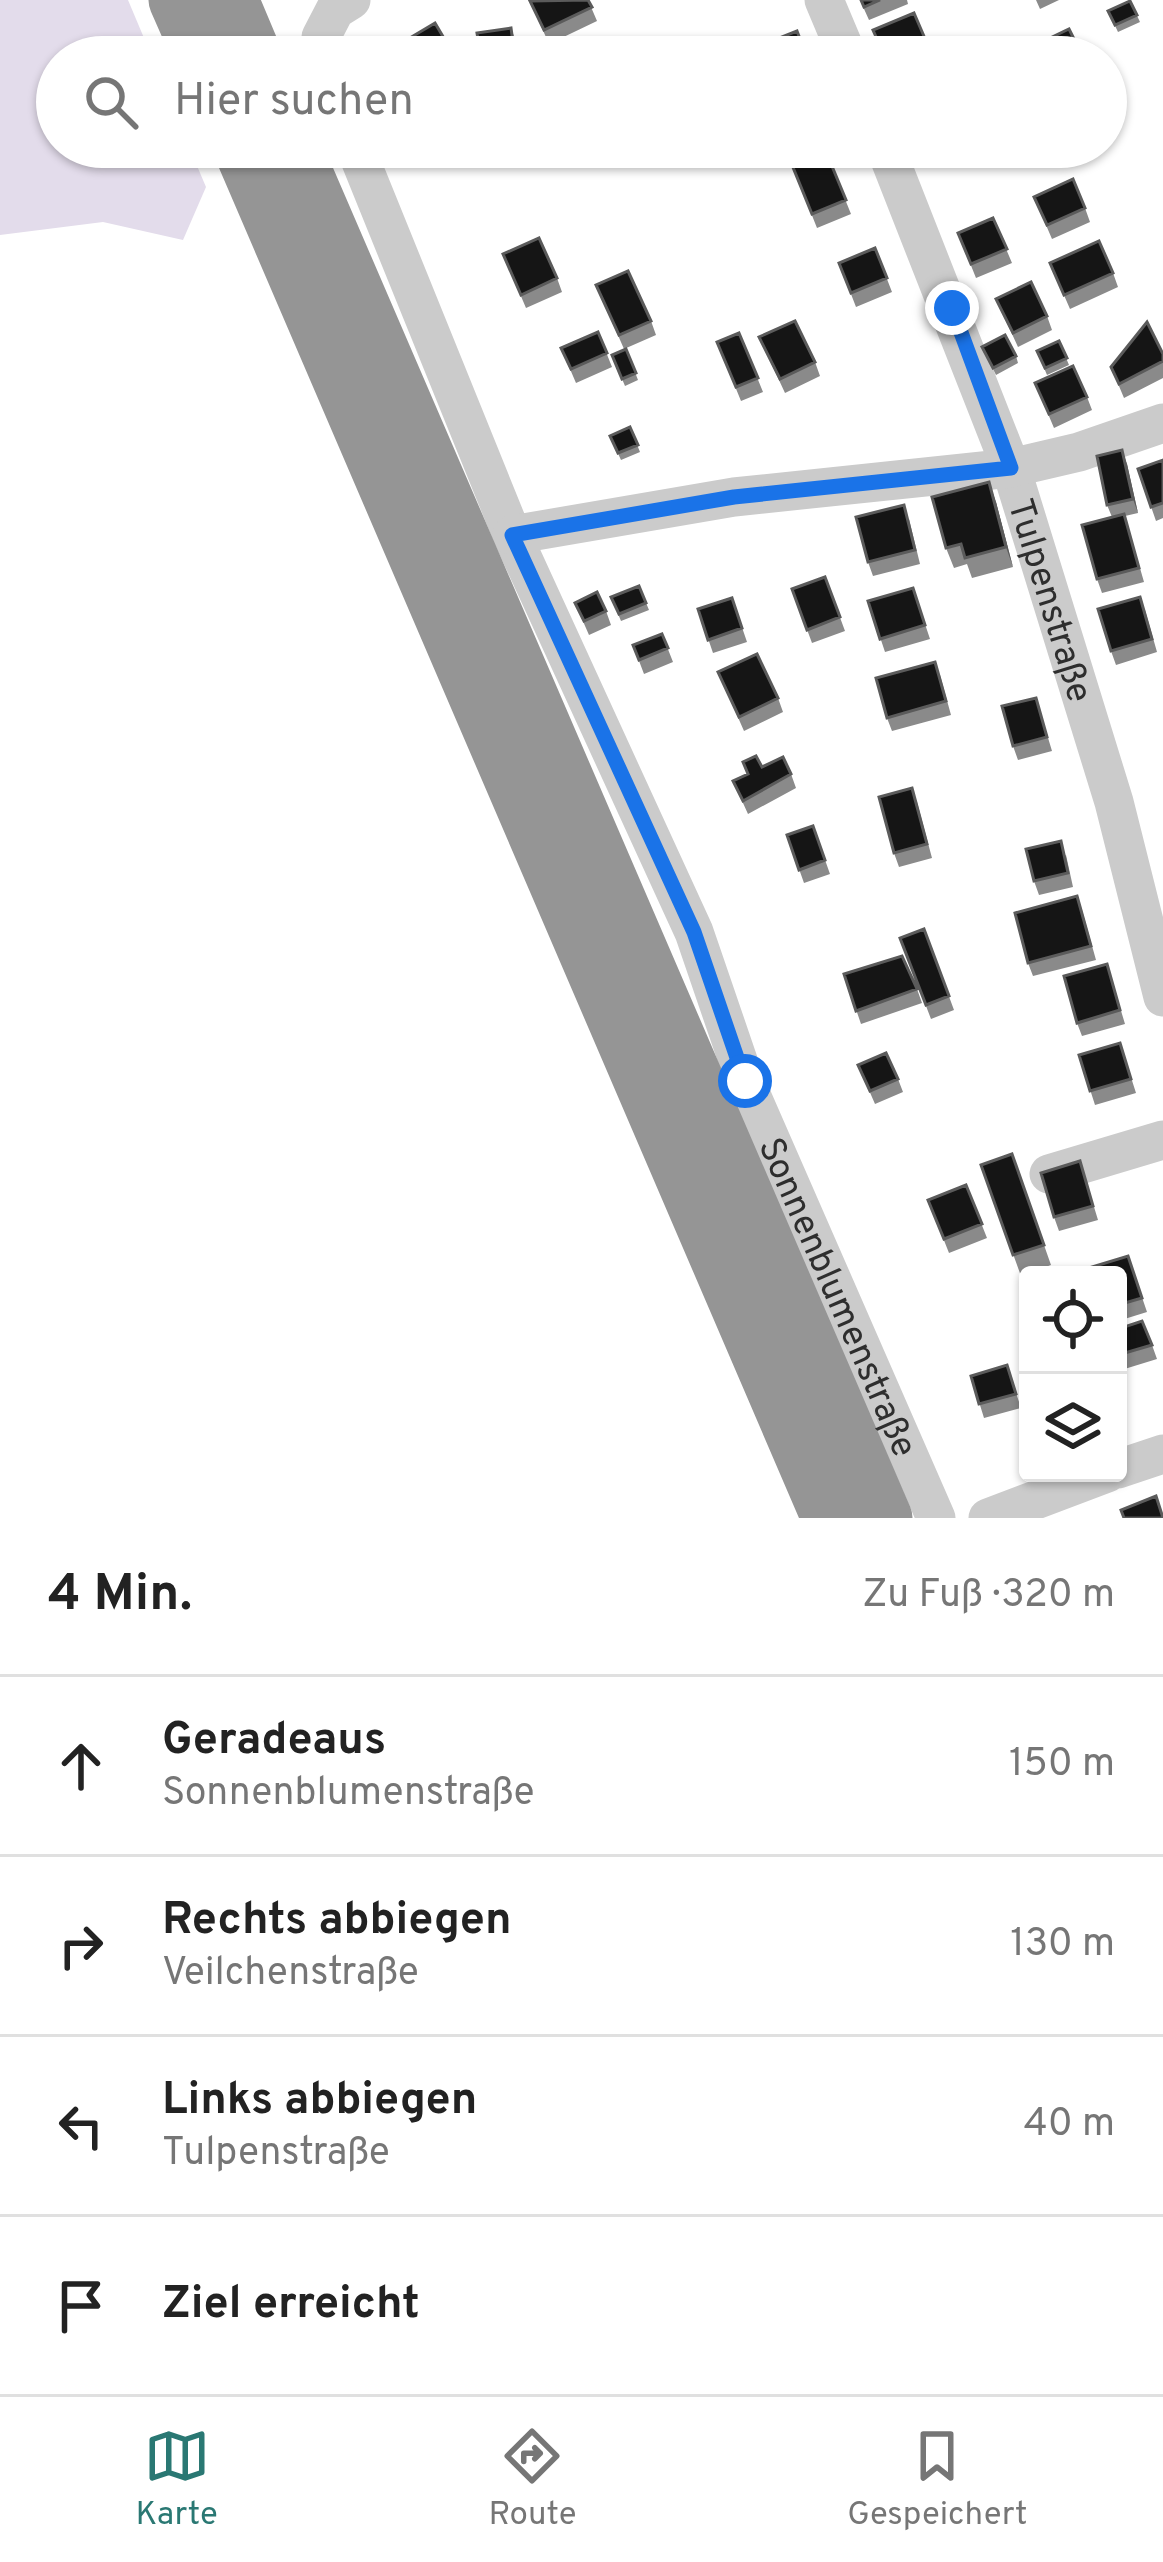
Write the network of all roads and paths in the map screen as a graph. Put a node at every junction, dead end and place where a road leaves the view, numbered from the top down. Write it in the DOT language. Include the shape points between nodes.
graph roads {
  1 [pos="177,0"];
  2 [pos="230,0"];
  3 [pos="351,0"];
  4 [pos="824,0"];
  5 [pos="193,36"];
  6 [pos="245,36"];
  7 [pos="327,36"];
  8 [pos="839,36"];
  9 [pos="250,168"];
  10 [pos="302,168"];
  11 [pos="363,168"];
  12 [pos="893,168"];
  13 [pos="1163,423"];
  14 [pos="1011,468"];
  15 [pos="512,535"];
  16 [pos="1163,997"];
  17 [pos="1163,1140"];
  18 [pos="1049,1174"];
  19 [pos="1163,1454"];
  20 [pos="1127,1466"];
  21 [pos="1083,1482"];
  22 [pos="830,1518"];
  23 [pos="884,1518"];
  24 [pos="936,1518"];
  25 [pos="988,1518"];
  1 -- 5 [label="highway"];
  2 -- 6 [label="highway"];
  3 -- 7 [label="street" via="335,10"];
  4 -- 8 [label="street"];
  9 -- 22 [label="highway"];
  10 -- 23 [label="highway"];
  11 -- 15 [label="street, Sonnenblumenstraße"];
  12 -- 14 [label="street, Tulpenstraße"];
  13 -- 14 [label="street"];
  14 -- 15 [label="street" via="734,497"];
  14 -- 16 [label="street, Tulpenstraße" via="1114,802"];
  15 -- 24 [label="street, Sonnenblumenstraße" via="694,932 745,1081"];
  17 -- 18 [label="street"];
  19 -- 20 [label="street"];
  21 -- 25 [label="street"];
}
